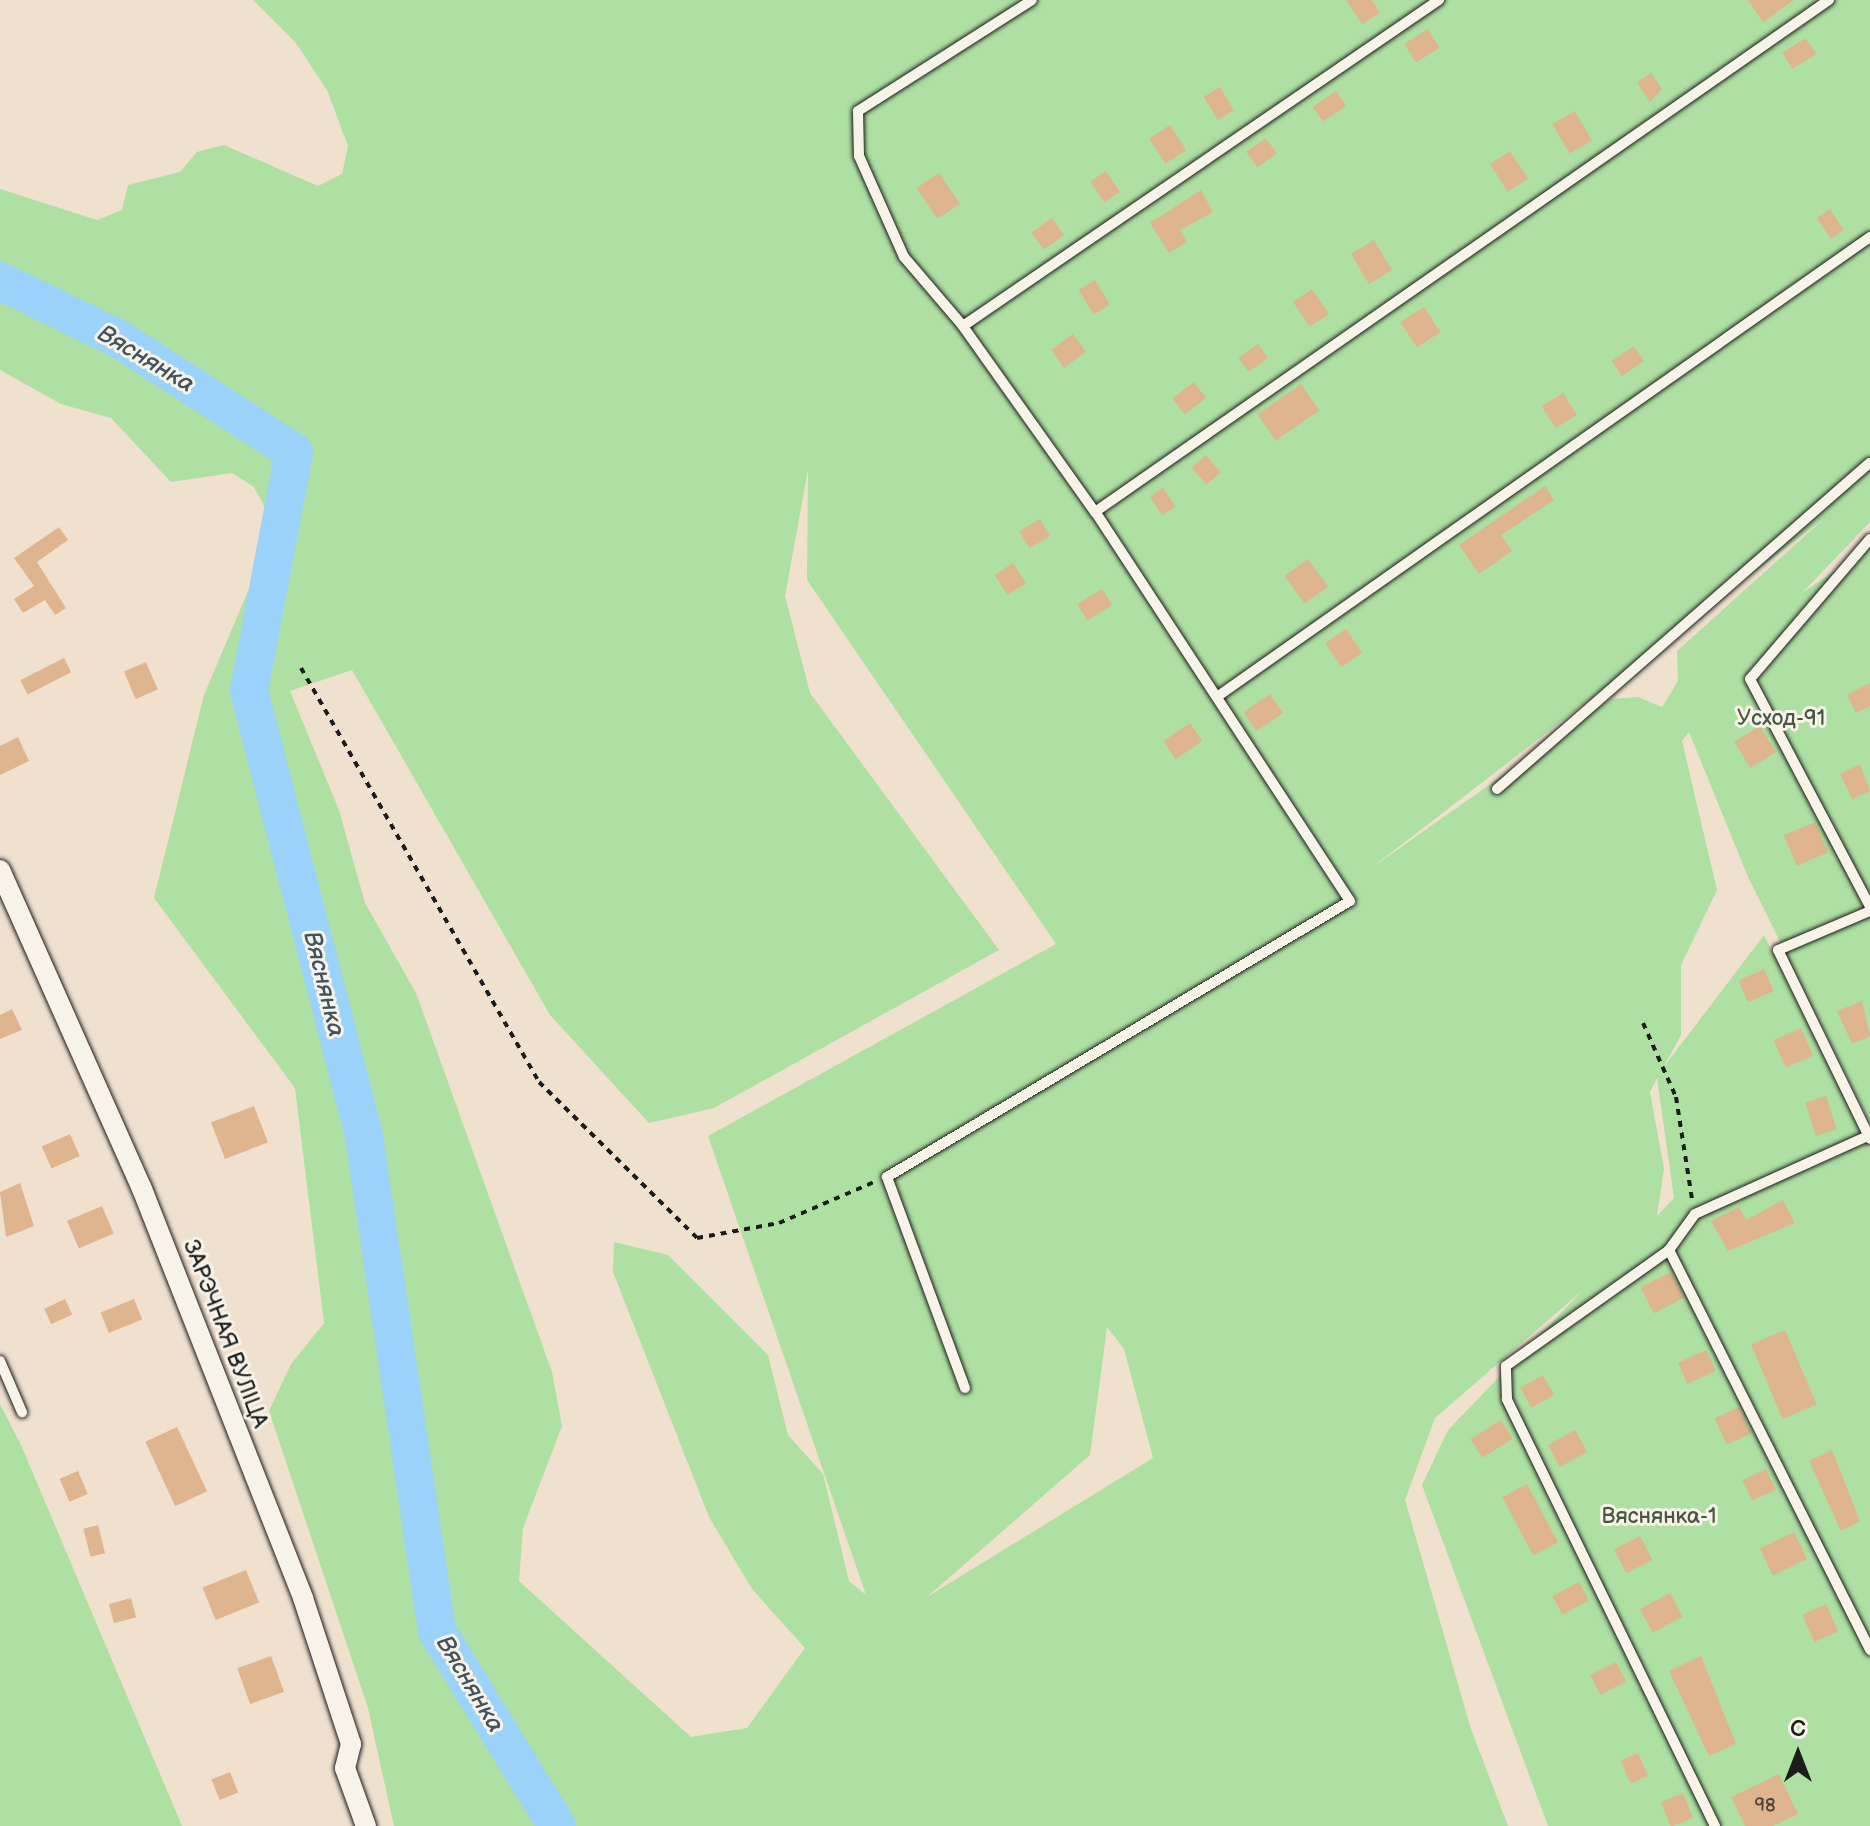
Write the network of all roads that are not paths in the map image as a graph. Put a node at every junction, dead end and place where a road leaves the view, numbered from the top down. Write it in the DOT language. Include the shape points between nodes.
graph roads {
  1 [pos="1032,0"];
  2 [pos="1439,0"];
  3 [pos="1829,0"];
  4 [pos="1870,237"];
  5 [pos="963,326"];
  6 [pos="1870,463"];
  7 [pos="1095,512"];
  8 [pos="1870,539"];
  9 [pos="1221,694"];
  10 [pos="1497,789"];
  11 [pos="0,870"];
  12 [pos="1870,909"];
  13 [pos="1869,1137"];
  14 [pos="1669,1250"];
  15 [pos="0,1361"];
  16 [pos="965,1388"];
  17 [pos="22,1412"];
  18 [pos="1870,1650"];
  19 [pos="366,1826"];
  20 [pos="1715,1826"];
  1 -- 5 [label="lane" via="858,111 859,156 904,257"];
  2 -- 5 [label="lane"];
  3 -- 7 [label="lane"];
  4 -- 9 [label="lane"];
  5 -- 7 [label="lane"];
  6 -- 10 [label="lane"];
  7 -- 9 [label="lane"];
  8 -- 12 [label="lane" via="1750,679"];
  9 -- 16 [label="lane" via="1350,901 887,1177"];
  11 -- 19 [label="street, ЗАРЭЧНАЯ ВУЛІЦА" via="142,1189 303,1598 351,1744 345,1768"];
  12 -- 13 [label="lane" via="1778,950"];
  13 -- 14 [label="lane" via="1695,1214"];
  14 -- 18 [label="lane"];
  14 -- 20 [label="lane" via="1506,1366 1507,1399"];
  15 -- 17 [label="lane"];
}
